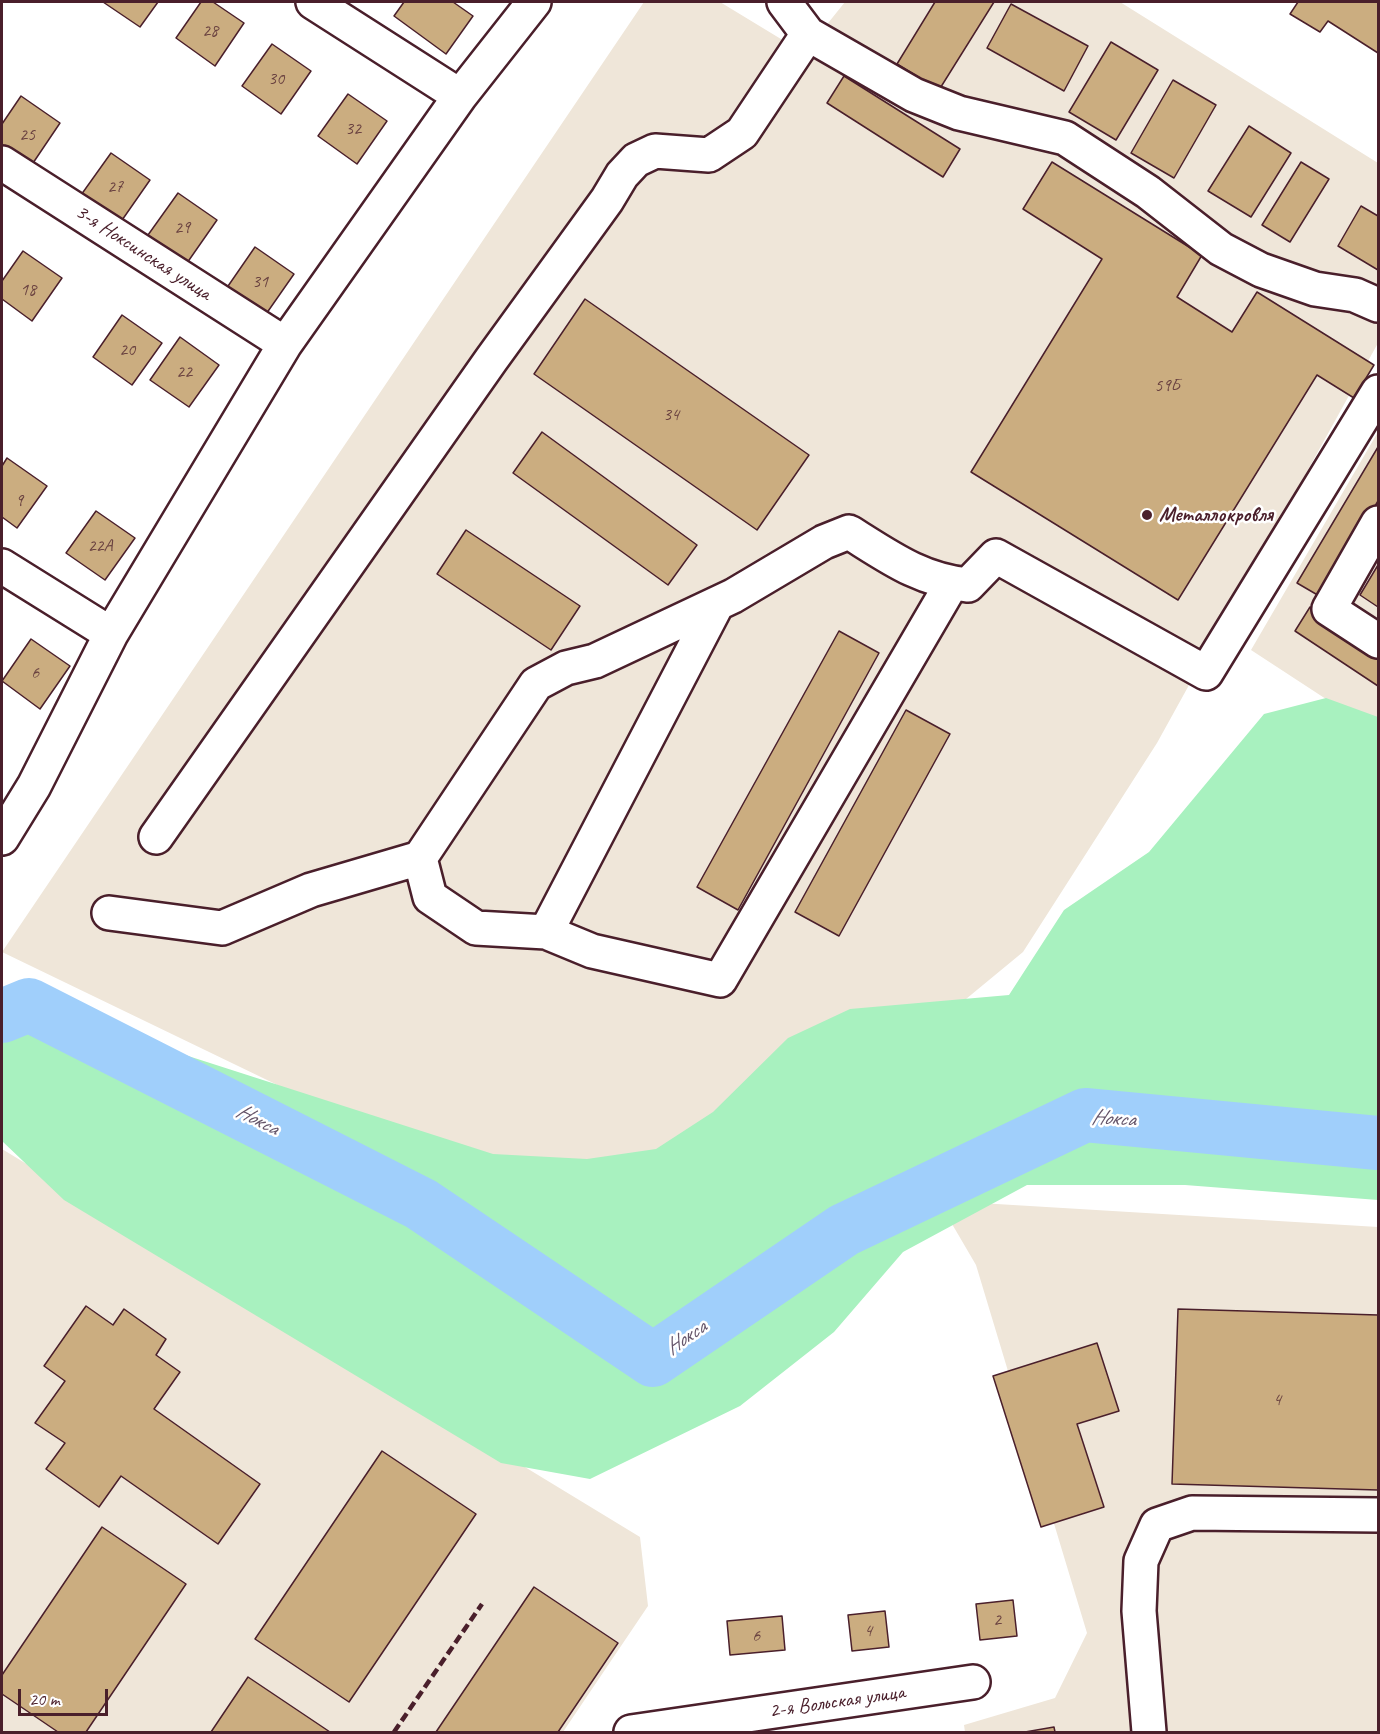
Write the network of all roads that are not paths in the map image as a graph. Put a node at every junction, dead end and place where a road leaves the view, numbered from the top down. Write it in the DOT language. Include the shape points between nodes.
graph roads {
  1 [pos="313,2"];
  2 [pos="534,2"];
  3 [pos="784,2"];
  4 [pos="808,34"];
  5 [pos="460,96"];
  6 [pos="2,163"];
  7 [pos="1378,304"];
  8 [pos="285,344"];
  9 [pos="1378,392"];
  10 [pos="1377,531"];
  11 [pos="2,566"];
  12 [pos="952,583"];
  13 [pos="717,604"];
  14 [pos="111,634"];
  15 [pos="1378,641"];
  16 [pos="156,837"];
  17 [pos="2,838"];
  18 [pos="420,858"];
  19 [pos="109,913"];
  20 [pos="546,932"];
  21 [pos="1378,1515"];
  22 [pos="973,1682"];
  23 [pos="631,1732"];
  24 [pos="1149,1732"];
  1 -- 5 [label="street"];
  2 -- 5 [label="street"];
  3 -- 4 [label="street"];
  4 -- 7 [label="street" via="939,107 1065,138 1148,192 1221,249 1261,270 1315,289 1355,295"];
  4 -- 16 [label="street" via="742,133 709,155 655,151 636,160 622,175"];
  5 -- 8 [label="street"];
  6 -- 8 [label="street, 3-я Ноксинская улица"];
  8 -- 14 [label="street"];
  9 -- 12 [label="street" via="1206,673 996,556 968,585"];
  10 -- 15 [label="street" via="1329,609"];
  11 -- 14 [label="street"];
  12 -- 13 [label="street" via="908,569 849,532 824,542"];
  12 -- 20 [label="street" via="720,980 592,951"];
  13 -- 18 [label="street" via="595,662 566,668 536,684"];
  13 -- 20 [label="street"];
  14 -- 17 [label="street" via="34,786"];
  18 -- 19 [label="street" via="311,890 222,928"];
  18 -- 20 [label="street" via="430,897 476,928"];
  21 -- 24 [label="street" via="1191,1513 1157,1525 1141,1561 1139,1611"];
  22 -- 23 [label="street, 2-я Вольская улица"];
}
